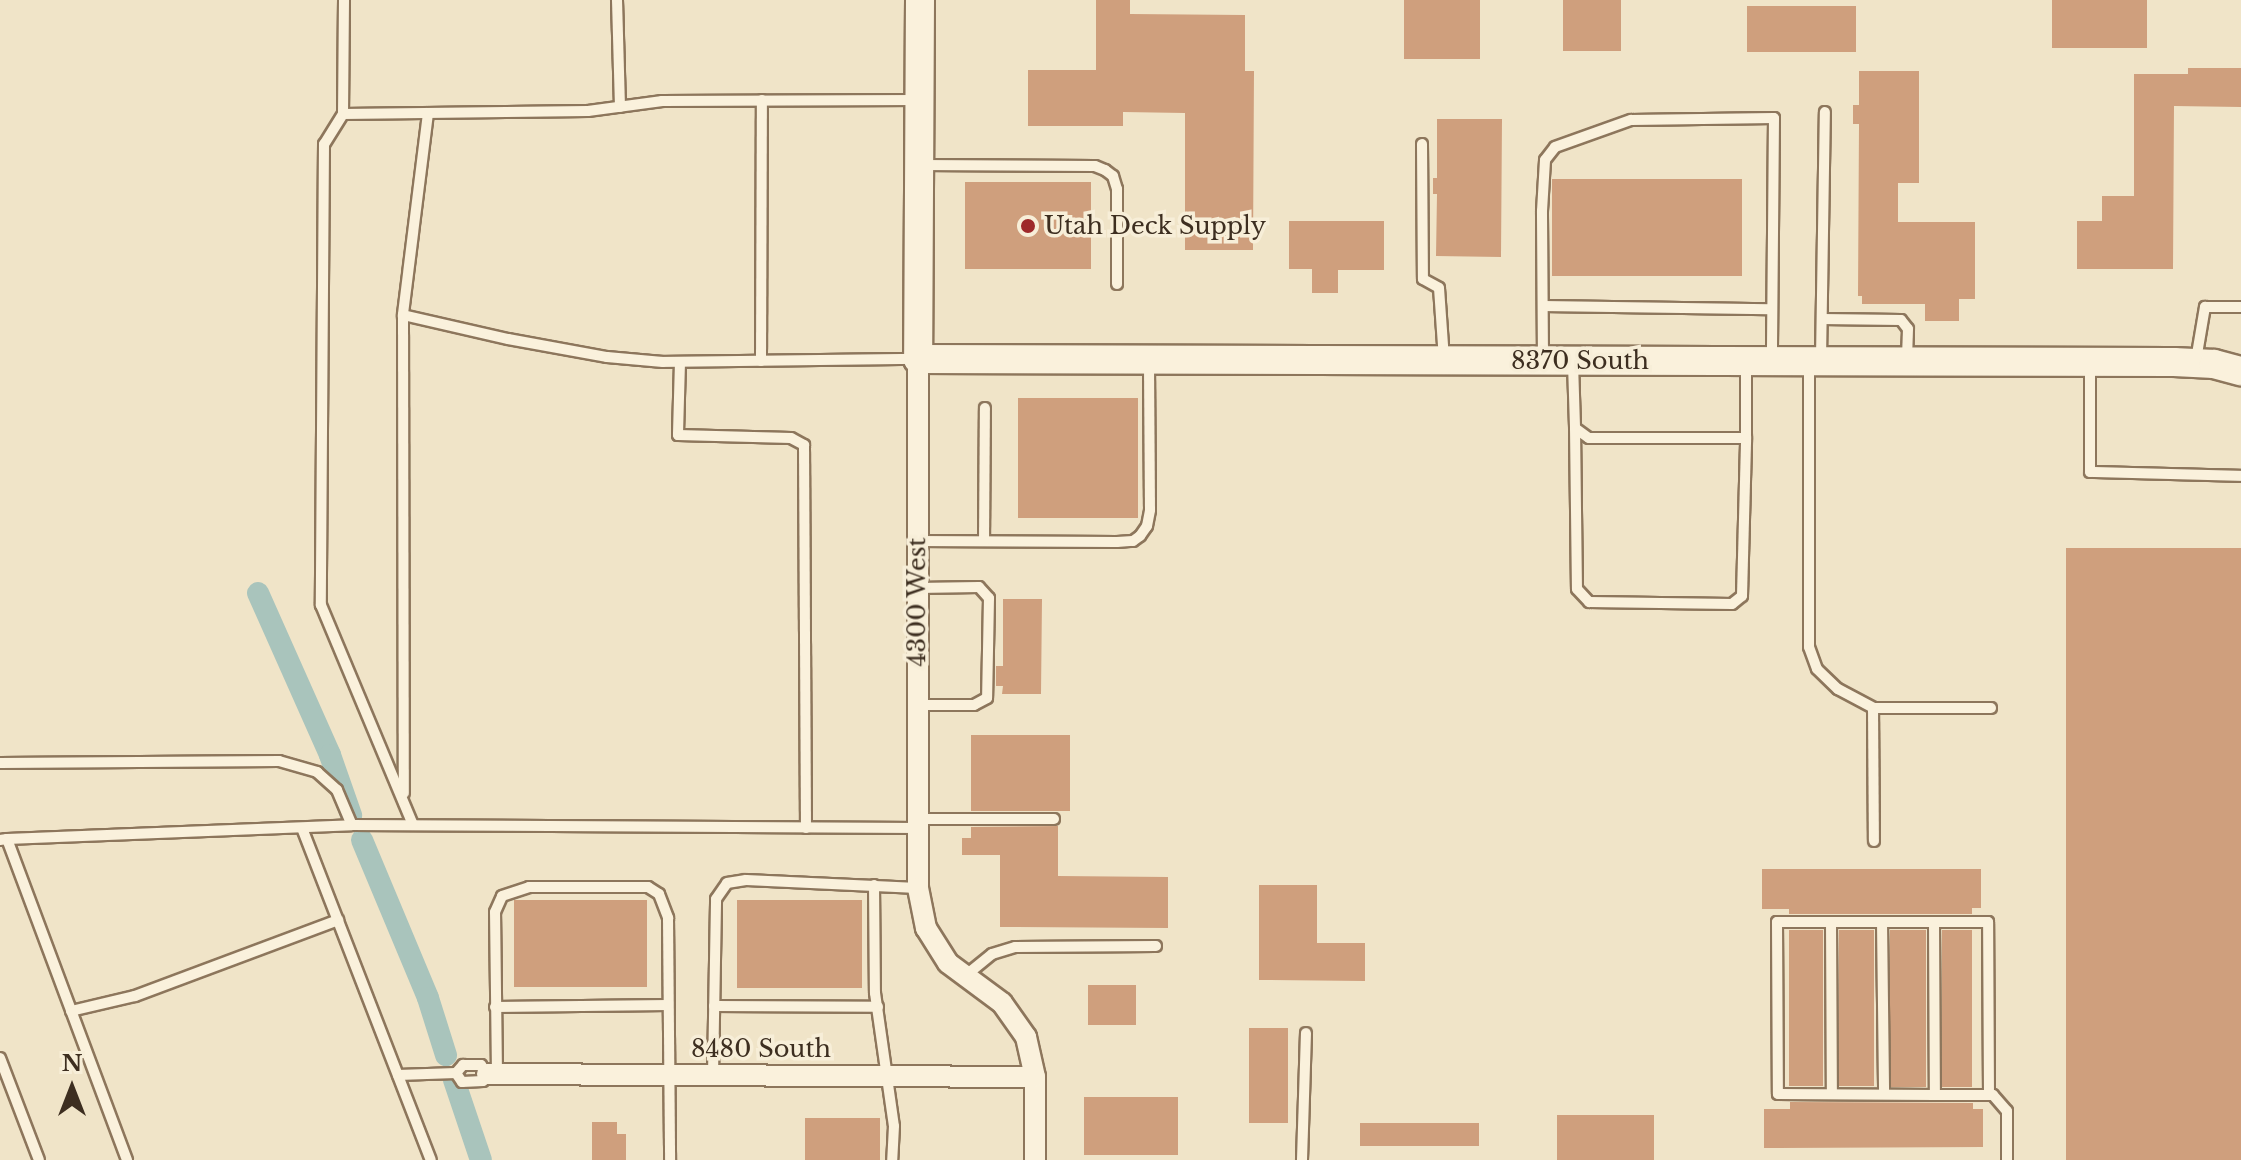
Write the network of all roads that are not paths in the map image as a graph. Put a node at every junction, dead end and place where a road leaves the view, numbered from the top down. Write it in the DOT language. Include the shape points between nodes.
graph roads {
  1 [pos="344,0"];
  2 [pos="617,0"];
  3 [pos="920,0"];
  4 [pos="762,100"];
  5 [pos="920,100"];
  6 [pos="620,107"];
  7 [pos="1825,112"];
  8 [pos="428,113"];
  9 [pos="343,114"];
  10 [pos="1422,144"];
  11 [pos="919,165"];
  12 [pos="1117,284"];
  13 [pos="1543,306"];
  14 [pos="2241,307"];
  15 [pos="1770,309"];
  16 [pos="403,315"];
  17 [pos="1822,319"];
  18 [pos="918,359"];
  19 [pos="1149,360"];
  20 [pos="761,361"];
  21 [pos="1444,361"];
  22 [pos="1543,361"];
  23 [pos="1573,361"];
  24 [pos="1759,361"];
  25 [pos="1815,361"];
  26 [pos="1907,361"];
  27 [pos="680,362"];
  28 [pos="2090,362"];
  29 [pos="2196,362"];
  30 [pos="2241,371"];
  31 [pos="985,408"];
  32 [pos="1575,428"];
  33 [pos="1746,438"];
  34 [pos="2241,476"];
  35 [pos="917,541"];
  36 [pos="984,541"];
  37 [pos="917,588"];
  38 [pos="918,705"];
  39 [pos="1873,708"];
  40 [pos="1991,708"];
  41 [pos="0,763"];
  42 [pos="404,799"];
  43 [pos="1054,819"];
  44 [pos="918,823"];
  45 [pos="352,825"];
  46 [pos="413,825"];
  47 [pos="302,828"];
  48 [pos="806,828"];
  49 [pos="4,840"];
  50 [pos="1874,841"];
  51 [pos="874,885"];
  52 [pos="918,888"];
  53 [pos="338,920"];
  54 [pos="1831,922"];
  55 [pos="1882,922"];
  56 [pos="1934,922"];
  57 [pos="1156,946"];
  58 [pos="965,976"];
  59 [pos="668,1005"];
  60 [pos="714,1006"];
  61 [pos="495,1007"];
  62 [pos="878,1007"];
  63 [pos="71,1011"];
  64 [pos="1306,1033"];
  65 [pos="0,1058"];
  66 [pos="456,1073"];
  67 [pos="492,1074"];
  68 [pos="398,1075"];
  69 [pos="668,1075"];
  70 [pos="713,1075"];
  71 [pos="888,1076"];
  72 [pos="1035,1077"];
  73 [pos="1832,1094"];
  74 [pos="1884,1094"];
  75 [pos="1935,1095"];
  76 [pos="1989,1095"];
  77 [pos="39,1160"];
  78 [pos="127,1160"];
  79 [pos="431,1160"];
  80 [pos="670,1160"];
  81 [pos="892,1160"];
  82 [pos="1035,1160"];
  83 [pos="1302,1160"];
  84 [pos="2007,1160"];
  1 -- 9 [label="lane"];
  2 -- 6 [label="lane"];
  3 -- 5 [label="street, 4300 West"];
  4 -- 5 [label="lane"];
  4 -- 6 [label="lane"];
  4 -- 20 [label="lane"];
  5 -- 11 [label="street, 4300 West"];
  6 -- 8 [label="lane"];
  7 -- 17 [label="lane"];
  8 -- 9 [label="lane"];
  8 -- 16 [label="lane"];
  9 -- 42 [label="lane" via="324,144 321,605"];
  10 -- 21 [label="lane" via="1423,279 1439,288"];
  11 -- 12 [label="lane" via="1105,170 1117,189"];
  11 -- 18 [label="street, 4300 West"];
  13 -- 15 [label="lane"];
  13 -- 15 [label="lane" via="1545,160 1555,147 1631,120 1774,118"];
  13 -- 22 [label="lane"];
  14 -- 29 [label="lane" via="2205,307"];
  15 -- 24 [label="lane"];
  16 -- 27 [label="lane" via="607,357"];
  16 -- 42 [label="lane"];
  17 -- 25 [label="lane"];
  17 -- 26 [label="lane" via="1901,320 1908,329"];
  18 -- 19 [label="street, 8370 South"];
  18 -- 20 [label="lane"];
  18 -- 35 [label="street, 4300 West"];
  19 -- 21 [label="street, 8370 South"];
  19 -- 36 [label="lane" via="1150,510 1140,536 1117,542"];
  20 -- 27 [label="lane"];
  21 -- 22 [label="street, 8370 South"];
  22 -- 23 [label="street, 8370 South"];
  23 -- 24 [label="street, 8370 South"];
  23 -- 32 [label="lane"];
  24 -- 25 [label="street, 8370 South"];
  24 -- 33 [label="lane"];
  25 -- 26 [label="street, 8370 South"];
  25 -- 39 [label="lane" via="1809,647 1817,669 1838,689"];
  26 -- 28 [label="street, 8370 South"];
  27 -- 48 [label="lane" via="678,435 791,438 804,445"];
  28 -- 29 [label="street, 8370 South"];
  28 -- 34 [label="lane" via="2090,472"];
  29 -- 30 [label="street, 8370 South"];
  31 -- 36 [label="lane"];
  32 -- 33 [label="lane" via="1589,438"];
  32 -- 33 [label="lane" via="1577,589 1589,602 1732,604 1742,596"];
  35 -- 36 [label="lane"];
  35 -- 37 [label="street, 4300 West"];
  37 -- 38 [label="street, 4300 West"];
  37 -- 38 [label="lane" via="979,587 989,598 987,698 974,705"];
  38 -- 44 [label="street, 4300 West"];
  39 -- 40 [label="lane"];
  39 -- 50 [label="lane"];
  41 -- 45 [label="lane" via="279,761 317,772 337,790"];
  42 -- 46 [label="lane"];
  43 -- 44 [label="lane"];
  44 -- 48 [label="lane"];
  44 -- 52 [label="street, 4300 West"];
  45 -- 46 [label="lane"];
  45 -- 47 [label="lane"];
  46 -- 48 [label="lane"];
  47 -- 49 [label="lane"];
  47 -- 53 [label="lane"];
  49 -- 63 [label="lane"];
  51 -- 52 [label="lane"];
  51 -- 60 [label="lane" via="727,883 716,899"];
  51 -- 62 [label="lane"];
  52 -- 58 [label="street, 4300 West" via="926,928 948,963"];
  53 -- 63 [label="lane" via="135,996"];
  53 -- 68 [label="lane"];
  54 -- 55 [label="lane"];
  54 -- 73 [label="lane"];
  54 -- 73 [label="lane" via="1777,922 1777,953 1778,1094"];
  55 -- 56 [label="lane"];
  55 -- 74 [label="lane"];
  56 -- 75 [label="lane"];
  56 -- 76 [label="lane" via="1988,922"];
  57 -- 58 [label="lane" via="1015,947 992,954"];
  58 -- 72 [label="street, 4300 West" via="1002,1003 1026,1037"];
  59 -- 61 [label="lane"];
  59 -- 61 [label="lane" via="668,918 659,894 648,887 529,887 510,892 497,905"];
  59 -- 69 [label="lane"];
  60 -- 62 [label="lane"];
  60 -- 70 [label="lane"];
  61 -- 67 [label="lane"];
  62 -- 71 [label="lane"];
  63 -- 78 [label="lane"];
  64 -- 83 [label="lane"];
  65 -- 77 [label="lane"];
  66 -- 67 [label="lane" via="463,1065 481,1065"];
  66 -- 67 [label="lane" via="462,1082 483,1081"];
  66 -- 68 [label="lane"];
  67 -- 69 [label="street, 8480 South"];
  68 -- 79 [label="lane"];
  69 -- 70 [label="street, 8480 South"];
  69 -- 80 [label="lane"];
  70 -- 71 [label="street, 8480 South"];
  71 -- 72 [label="street, 8480 South"];
  71 -- 81 [label="lane"];
  72 -- 82 [label="street, 4300 West"];
  73 -- 74 [label="lane"];
  74 -- 75 [label="lane"];
  75 -- 76 [label="lane"];
  76 -- 84 [label="lane" via="2007,1111"];
}
